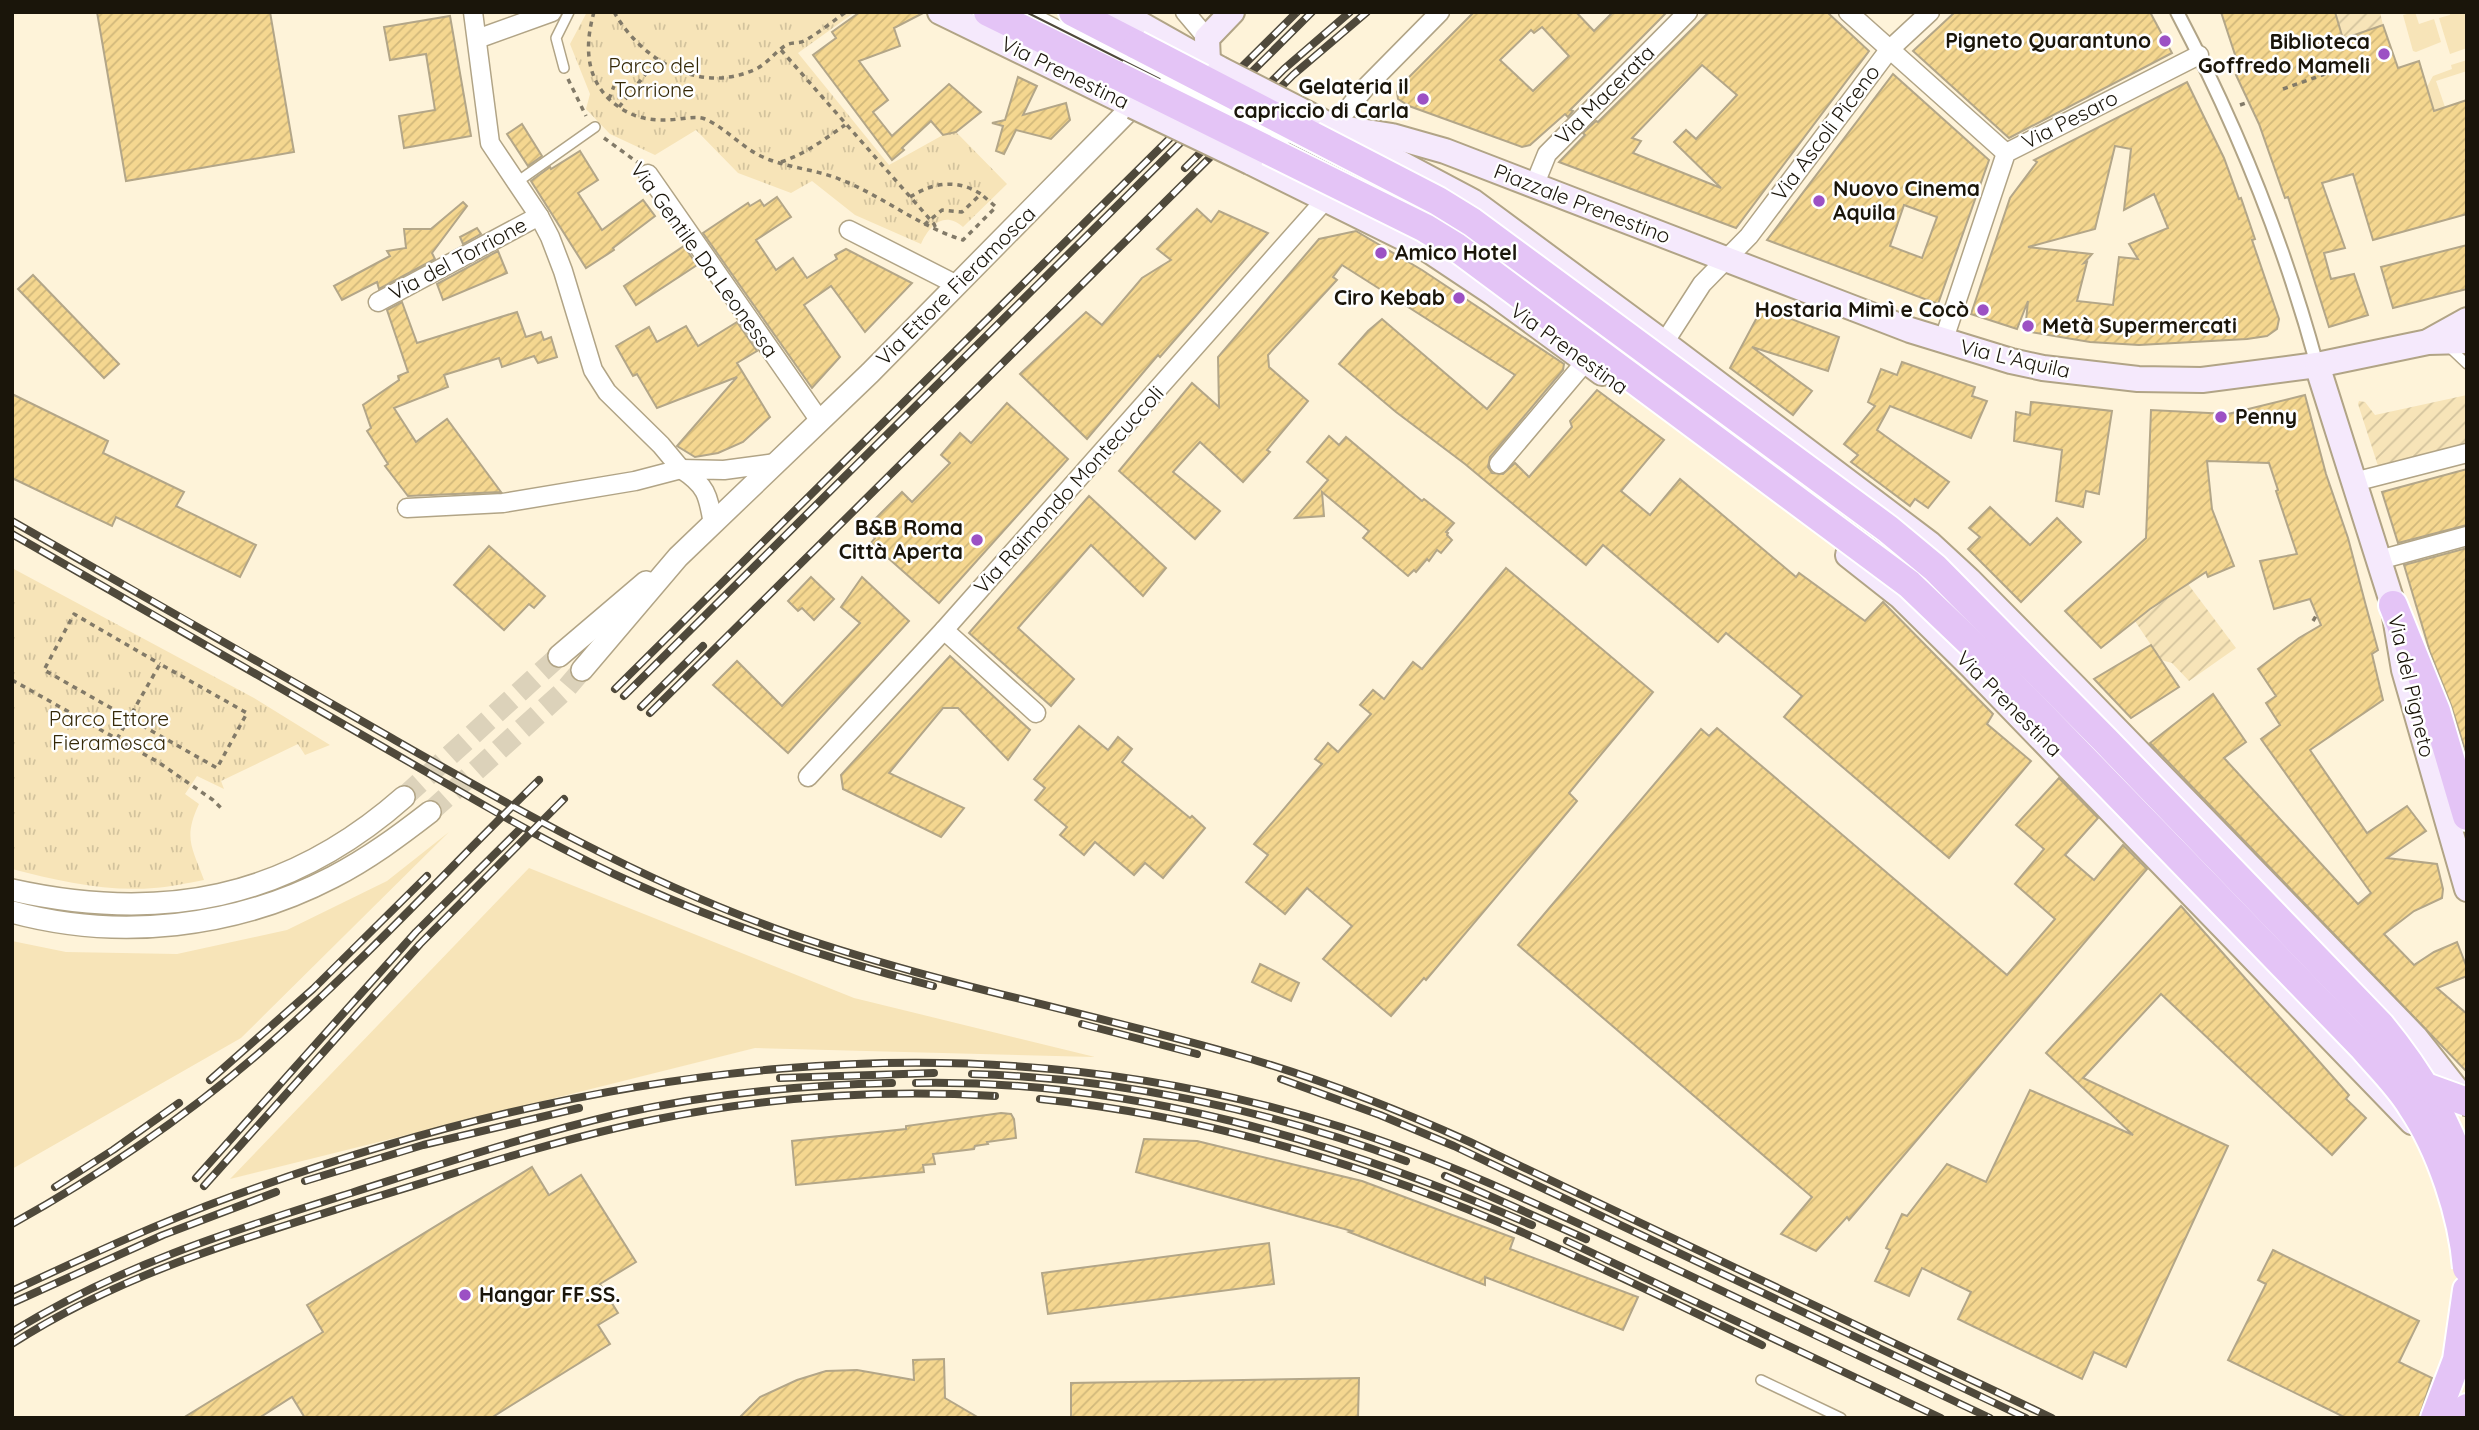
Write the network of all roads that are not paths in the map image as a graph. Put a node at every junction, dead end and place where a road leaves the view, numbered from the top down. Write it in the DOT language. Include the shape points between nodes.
graph roads {
  1 [pos="472,12"];
  2 [pos="552,12"];
  3 [pos="569,12"];
  4 [pos="940,12"];
  5 [pos="988,12"];
  6 [pos="1032,12"];
  7 [pos="1073,12"];
  8 [pos="1119,12"];
  9 [pos="1185,12"];
  10 [pos="1233,12"];
  11 [pos="1440,12"];
  12 [pos="1688,12"];
  13 [pos="1848,12"];
  14 [pos="1930,12"];
  15 [pos="2177,12"];
  16 [pos="477,39"];
  17 [pos="1889,50"];
  18 [pos="2199,55"];
  19 [pos="1212,56"];
  20 [pos="1136,65"];
  21 [pos="564,68"];
  22 [pos="1133,106"];
  23 [pos="595,127"];
  24 [pos="1333,127"];
  25 [pos="1445,151"];
  26 [pos="2006,153"];
  27 [pos="1408,167"];
  28 [pos="648,174"];
  29 [pos="517,183"];
  30 [pos="1325,186"];
  31 [pos="1534,186"];
  32 [pos="539,216"];
  33 [pos="849,230"];
  34 [pos="1727,258"];
  35 [pos="957,285"];
  36 [pos="378,302"];
  37 [pos="2467,320"];
  38 [pos="1943,341"];
  39 [pos="2446,341"];
  40 [pos="1664,343"];
  41 [pos="1586,361"];
  42 [pos="2467,364"];
  43 [pos="2317,365"];
  44 [pos="820,421"];
  45 [pos="2467,453"];
  46 [pos="776,463"];
  47 [pos="1499,464"];
  48 [pos="681,469"];
  49 [pos="2354,482"];
  50 [pos="407,508"];
  51 [pos="713,524"];
  52 [pos="2467,536"];
  53 [pos="678,557"];
  54 [pos="2379,560"];
  55 [pos="2393,605"];
  56 [pos="944,629"];
  57 [pos="559,656"];
  58 [pos="582,670"];
  59 [pos="1036,713"];
  60 [pos="808,777"];
  61 [pos="404,797"];
  62 [pos="430,812"];
  63 [pos="2467,816"];
  64 [pos="2467,889"];
  65 [pos="12,890"];
  66 [pos="12,912"];
  67 [pos="2363,1047"];
  68 [pos="2467,1103"];
  69 [pos="2467,1181"];
  70 [pos="2467,1268"];
  71 [pos="2467,1290"];
  72 [pos="2467,1372"];
  73 [pos="1761,1380"];
  74 [pos="2467,1408"];
  75 [pos="1841,1418"];
  76 [pos="2435,1418"];
  77 [pos="2444,1418"];
  78 [pos="2462,1418"];
  1 -- 16 [label="street"];
  2 -- 16 [label="street"];
  3 -- 21 [label="lane" via="556,38"];
  4 -- 22 [label="main road, Via Prenestina"];
  5 -- 67 [label="highway, bridge" via="1456,247 1885,565 1977,649"];
  6 -- 20 [label="lane, Via Prenestina"];
  7 -- 69 [label="highway, bridge" via="1472,222 1919,554 2381,1025 2430,1093"];
  8 -- 19 [label="main road"];
  9 -- 19 [label="street"];
  10 -- 19 [label="main road"];
  11 -- 24 [label="street" via="1364,88"];
  12 -- 31 [label="street, Via Macerata" via="1547,153"];
  13 -- 17 [label="street"];
  14 -- 17 [label="street, Via Ascoli Piceno"];
  15 -- 18 [label="street"];
  16 -- 29 [label="street" via="490,143"];
  17 -- 26 [label="street"];
  17 -- 34 [label="street, Via Ascoli Piceno" via="1749,236"];
  18 -- 26 [label="street, Via Pesaro"];
  18 -- 43 [label="street" via="2269,218"];
  19 -- 24 [label="main road, Piazzale Prenestino, bridge"];
  20 -- 22 [label="lane"];
  20 -- 30 [label="lane, Via Prenestina, bridge" via="1285,140"];
  22 -- 30 [label="main road, Via Prenestina, bridge" via="1250,162"];
  22 -- 35 [label="street, Via Ettore Fieramosca"];
  23 -- 29 [label="lane"];
  24 -- 25 [label="main road, Piazzale Prenestino" via="1392,136"];
  24 -- 27 [label="main road, Piazzale Prenestino"];
  24 -- 30 [label="street" via="1343,147"];
  25 -- 27 [label="main road"];
  25 -- 31 [label="main road, Piazzale Prenestino"];
  26 -- 38 [label="street, Via Pesaro"];
  27 -- 30 [label="main road" via="1371,180"];
  27 -- 40 [label="main road, Piazzale Prenestino" via="1463,195"];
  28 -- 44 [label="street, Via Gentile Da Leonessa"];
  29 -- 32 [label="street"];
  30 -- 41 [label="main road, Via Prenestina" via="1493,293"];
  30 -- 56 [label="street, Via Raimondo Montecuccoli"];
  31 -- 34 [label="main road, Piazzale Prenestino"];
  32 -- 36 [label="street, Via del Torrione"];
  32 -- 48 [label="street" via="558,255 593,370"];
  33 -- 35 [label="street"];
  34 -- 38 [label="main road, Via L'Aquila"];
  34 -- 40 [label="street" via="1702,284"];
  35 -- 44 [label="street, Via Ettore Fieramosca"];
  37 -- 39 [label="main road, Via L'Aquila"];
  38 -- 43 [label="main road, Via L'Aquila" via="2043,368 2138,379 2223,379"];
  39 -- 42 [label="lane"];
  39 -- 43 [label="main road, Via L'Aquila"];
  40 -- 68 [label="main road" via="1909,528 1969,580 2415,1037"];
  41 -- 47 [label="street"];
  41 -- 69 [label="main road, Via Prenestina" via="1913,607"];
  43 -- 49 [label="main road, Via del Pigneto"];
  44 -- 46 [label="street, Via Ettore Fieramosca"];
  45 -- 49 [label="street"];
  46 -- 48 [label="street" via="724,470"];
  46 -- 51 [label="street, Via Ettore Fieramosca"];
  48 -- 50 [label="street" via="503,503"];
  48 -- 51 [label="street" via="704,487"];
  49 -- 54 [label="main road, Via del Pigneto"];
  51 -- 53 [label="street, Via Ettore Fieramosca"];
  52 -- 54 [label="street"];
  53 -- 57 [label="street, Via Ettore Fieramosca"];
  53 -- 58 [label="street, Via Ettore Fieramosca"];
  54 -- 55 [label="main road, Via del Pigneto"];
  55 -- 63 [label="highway" via="2436,711"];
  55 -- 64 [label="main road, Via del Pigneto" via="2404,670"];
  56 -- 59 [label="street"];
  56 -- 60 [label="street, Via Raimondo Montecuccoli"];
  61 -- 65 [label="street" via="356,834 298,868 227,894 139,905 72,901"];
  62 -- 66 [label="street" via="333,877 288,898 228,916 172,925 106,926"];
  67 -- 68 [label="highway, bridge" via="2409,1080"];
  67 -- 70 [label="highway, bridge" via="2403,1094 2428,1137 2459,1221"];
  71 -- 76 [label="highway" via="2457,1360"];
  72 -- 77 [label="highway"];
  73 -- 75 [label="lane"];
  74 -- 78 [label="highway"];
}
